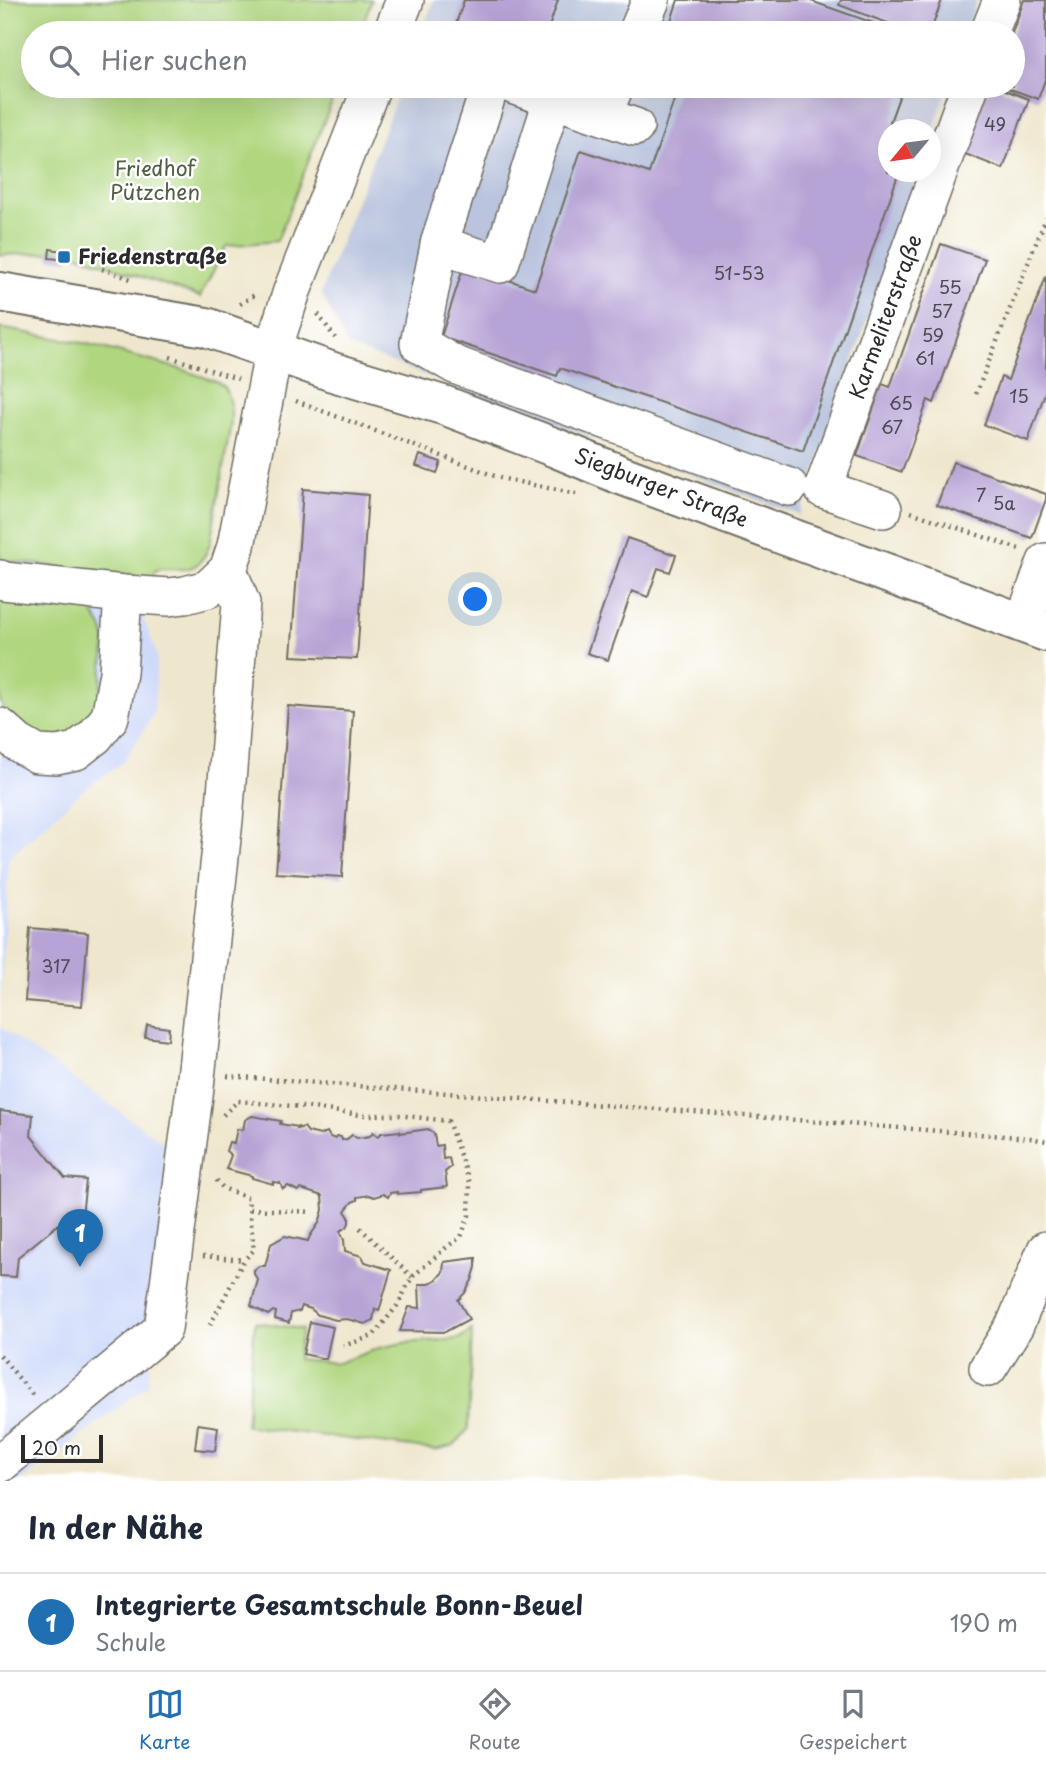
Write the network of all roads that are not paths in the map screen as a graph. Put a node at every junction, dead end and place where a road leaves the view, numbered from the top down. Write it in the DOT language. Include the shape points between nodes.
graph roads {
  1 [pos="405,0"];
  2 [pos="651,0"];
  3 [pos="1002,0"];
  4 [pos="397,21"];
  5 [pos="642,21"];
  6 [pos="994,21"];
  7 [pos="367,98"];
  8 [pos="486,98"];
  9 [pos="553,98"];
  10 [pos="966,98"];
  11 [pos="618,109"];
  12 [pos="439,245"];
  13 [pos="0,292"];
  14 [pos="274,350"];
  15 [pos="789,487"];
  16 [pos="883,509"];
  17 [pos="1033,555"];
  18 [pos="228,570"];
  19 [pos="0,579"];
  20 [pos="123,594"];
  21 [pos="1035,628"];
  22 [pos="0,727"];
  23 [pos="1046,1250"];
  24 [pos="988,1368"];
  25 [pos="0,1464"];
  1 -- 4 [label="street"];
  2 -- 5 [label="street"];
  3 -- 6 [label="street"];
  7 -- 14 [label="street" via="288,302"];
  8 -- 12 [label="street"];
  9 -- 11 [label="street"];
  9 -- 12 [label="street" via="500,264"];
  10 -- 16 [label="street, Karmeliterstraße" via="823,489"];
  12 -- 15 [label="street" via="419,344 455,365"];
  13 -- 14 [label="main road, Siegburger Straße" via="206,327"];
  14 -- 18 [label="street"];
  14 -- 21 [label="main road, Siegburger Straße" via="446,406"];
  17 -- 21 [label="street"];
  18 -- 20 [label="street" via="208,589 185,595"];
  18 -- 25 [label="street" via="241,603 224,820 163,1329"];
  19 -- 20 [label="street"];
  20 -- 22 [label="street" via="110,717 95,736 76,751 37,754"];
  23 -- 24 [label="street" via="1015,1325"];
}
